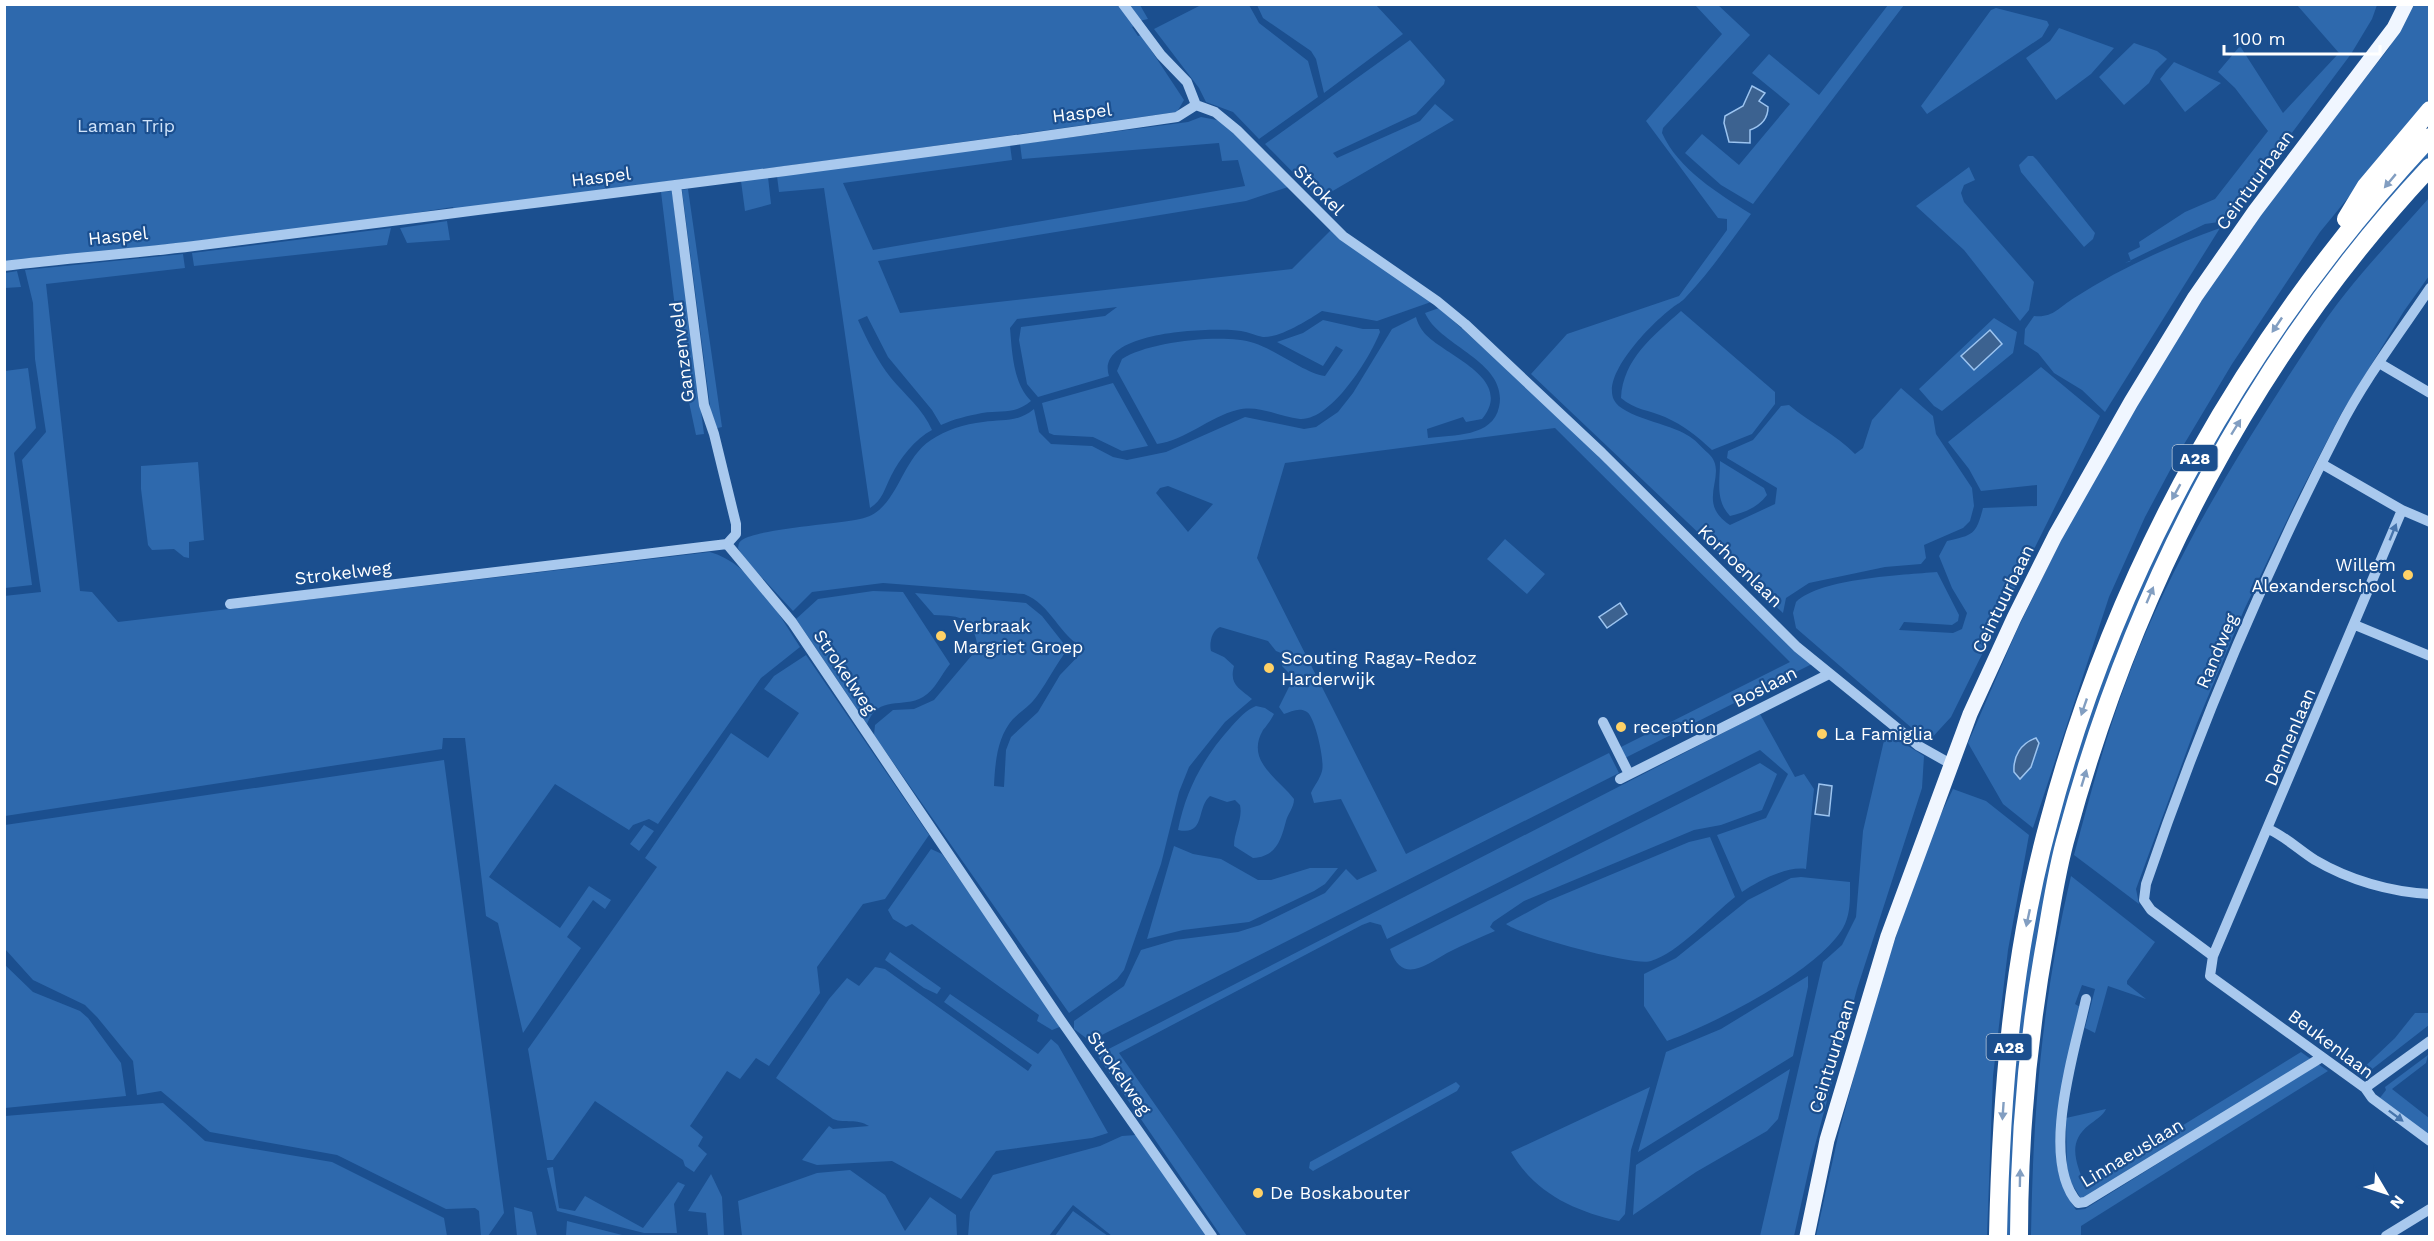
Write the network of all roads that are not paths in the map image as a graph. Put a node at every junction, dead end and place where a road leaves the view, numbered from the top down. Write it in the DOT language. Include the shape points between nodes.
graph roads {
  1 [pos="1123,4"];
  2 [pos="2394,4"];
  3 [pos="2406,4"];
  4 [pos="2379,47"];
  5 [pos="1196,105"];
  6 [pos="2430,110"];
  7 [pos="2430,137"];
  8 [pos="2430,167"];
  9 [pos="2430,183"];
  10 [pos="676,185"];
  11 [pos="2346,265"];
  12 [pos="4,266"];
  13 [pos="2311,278"];
  14 [pos="2430,288"];
  15 [pos="2379,363"];
  16 [pos="1520,375"];
  17 [pos="2430,393"];
  18 [pos="2322,464"];
  19 [pos="2402,510"];
  20 [pos="2430,522"];
  21 [pos="727,544"];
  22 [pos="230,604"];
  23 [pos="2355,625"];
  24 [pos="2430,656"];
  25 [pos="1829,674"];
  26 [pos="1602,722"];
  27 [pos="1951,764"];
  28 [pos="2268,829"];
  29 [pos="2430,894"];
  30 [pos="2213,956"];
  31 [pos="2210,976"];
  32 [pos="2086,999"];
  33 [pos="2430,1041"];
  34 [pos="2322,1057"];
  35 [pos="2365,1088"];
  36 [pos="2430,1141"];
  37 [pos="2430,1209"];
  38 [pos="1212,1236"];
  39 [pos="1807,1236"];
  40 [pos="1998,1236"];
  41 [pos="2019,1236"];
  42 [pos="2386,1236"];
  1 -- 5 [label="street" via="1187,82"];
  2 -- 4 [label="main road, Ceintuurbaan"];
  3 -- 4 [label="main road, Ceintuurbaan"];
  4 -- 27 [label="main road, Ceintuurbaan" via="2195,297 2131,402 2055,536 2014,618"];
  5 -- 10 [label="street, Haspel" via="1177,117"];
  5 -- 16 [label="street, Strokel" via="1223,118 1343,236 1437,301"];
  6 -- 13 [label="highway, A28" via="2366,186"];
  7 -- 13 [label="highway, A28, one-way"];
  8 -- 11 [label="highway, A28"];
  9 -- 11 [label="highway, A28"];
  10 -- 12 [label="street, Haspel"];
  10 -- 21 [label="street, Ganzenveld" via="704,405 736,524 736,534"];
  41 -- 11 [label="highway, A28, one-way" via="2020,1144 2034,1009 2066,834 2110,694 2136,626 2227,441"];
  13 -- 40 [label="highway, A28, one-way" via="2226,404 2163,518 2104,652 2048,822 2026,927 2009,1048 2000,1147"];
  14 -- 15 [label="street, Randweg"];
  15 -- 17 [label="street"];
  15 -- 18 [label="street, Randweg" via="2339,427"];
  16 -- 25 [label="street, Korhoenlaan"];
  18 -- 19 [label="street"];
  18 -- 30 [label="street, Randweg" via="2289,528 2228,667 2178,789 2146,884 2144,900 2151,910"];
  19 -- 20 [label="street"];
  23 -- 19 [label="street, Dennenlaan, one-way"];
  21 -- 22 [label="street, Strokelweg"];
  21 -- 38 [label="street, Strokelweg" via="792,622"];
  23 -- 24 [label="street"];
  23 -- 28 [label="street, Dennenlaan"];
  25 -- 26 [label="street, Boslaan" via="1624,777"];
  25 -- 27 [label="street, Korhoenlaan" via="1919,746"];
  27 -- 39 [label="main road, Ceintuurbaan" via="1888,936 1827,1140"];
  28 -- 29 [label="street" via="2349,876 2384,887"];
  28 -- 30 [label="street, Dennenlaan"];
  30 -- 31 [label="street, Dennenlaan"];
  31 -- 34 [label="street, Beukenlaan"];
  32 -- 34 [label="street, Linnaeuslaan" via="2059,1124 2063,1171 2078,1203"];
  33 -- 35 [label="street"];
  34 -- 35 [label="street, Beukenlaan"];
  35 -- 36 [label="street, Beukenlaan, one-way" via="2372,1098"];
  37 -- 42 [label="street"];
}
